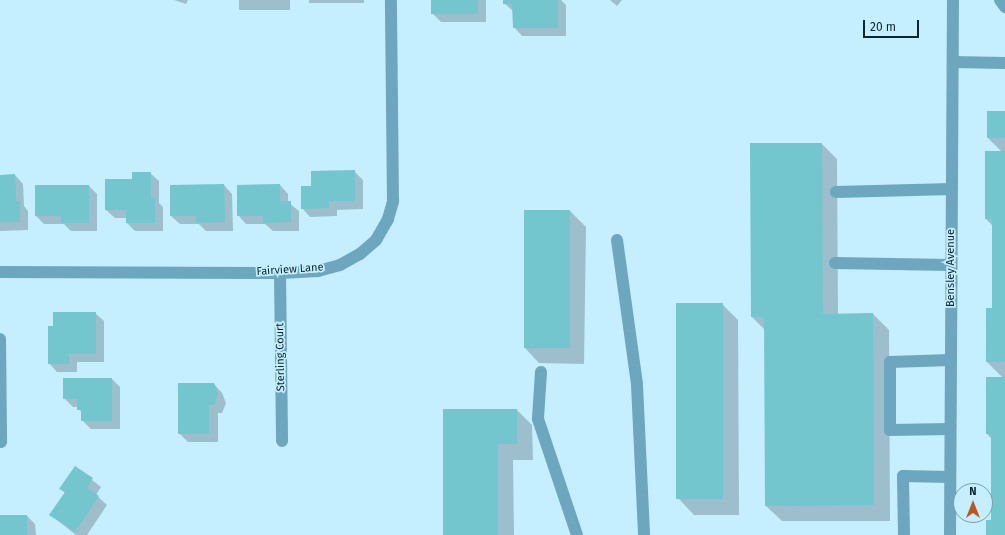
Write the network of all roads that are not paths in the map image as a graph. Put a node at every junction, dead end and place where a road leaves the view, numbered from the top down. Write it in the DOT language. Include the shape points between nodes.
graph roads {
  1 [pos="391,0"];
  2 [pos="953,0"];
  3 [pos="1000,0"];
  4 [pos="1005,6"];
  5 [pos="953,62"];
  6 [pos="1005,63"];
  7 [pos="952,189"];
  8 [pos="836,192"];
  9 [pos="617,240"];
  10 [pos="835,263"];
  11 [pos="951,265"];
  12 [pos="0,272"];
  13 [pos="280,273"];
  14 [pos="0,339"];
  15 [pos="951,360"];
  16 [pos="541,372"];
  17 [pos="950,429"];
  18 [pos="282,440"];
  19 [pos="1,442"];
  20 [pos="950,477"];
  21 [pos="576,535"];
  22 [pos="644,535"];
  23 [pos="904,535"];
  24 [pos="950,535"];
  1 -- 13 [label="street, Fairview Lane" via="393,201 388,219 376,240 360,254 340,265 318,271"];
  2 -- 5 [label="street, Bensley Avenue"];
  3 -- 4 [label="street"];
  5 -- 6 [label="street"];
  5 -- 7 [label="street, Bensley Avenue"];
  7 -- 8 [label="street"];
  7 -- 11 [label="street, Bensley Avenue"];
  9 -- 22 [label="street" via="637,385"];
  10 -- 11 [label="street"];
  11 -- 15 [label="street, Bensley Avenue"];
  12 -- 13 [label="street, Fairview Lane"];
  13 -- 18 [label="street, Sterling Court"];
  14 -- 19 [label="street"];
  15 -- 17 [label="street, Bensley Avenue"];
  15 -- 17 [label="street" via="890,362 890,430"];
  16 -- 21 [label="street" via="538,419"];
  17 -- 20 [label="street, Bensley Avenue"];
  20 -- 23 [label="street" via="903,476"];
  20 -- 24 [label="street, Bensley Avenue"];
}
